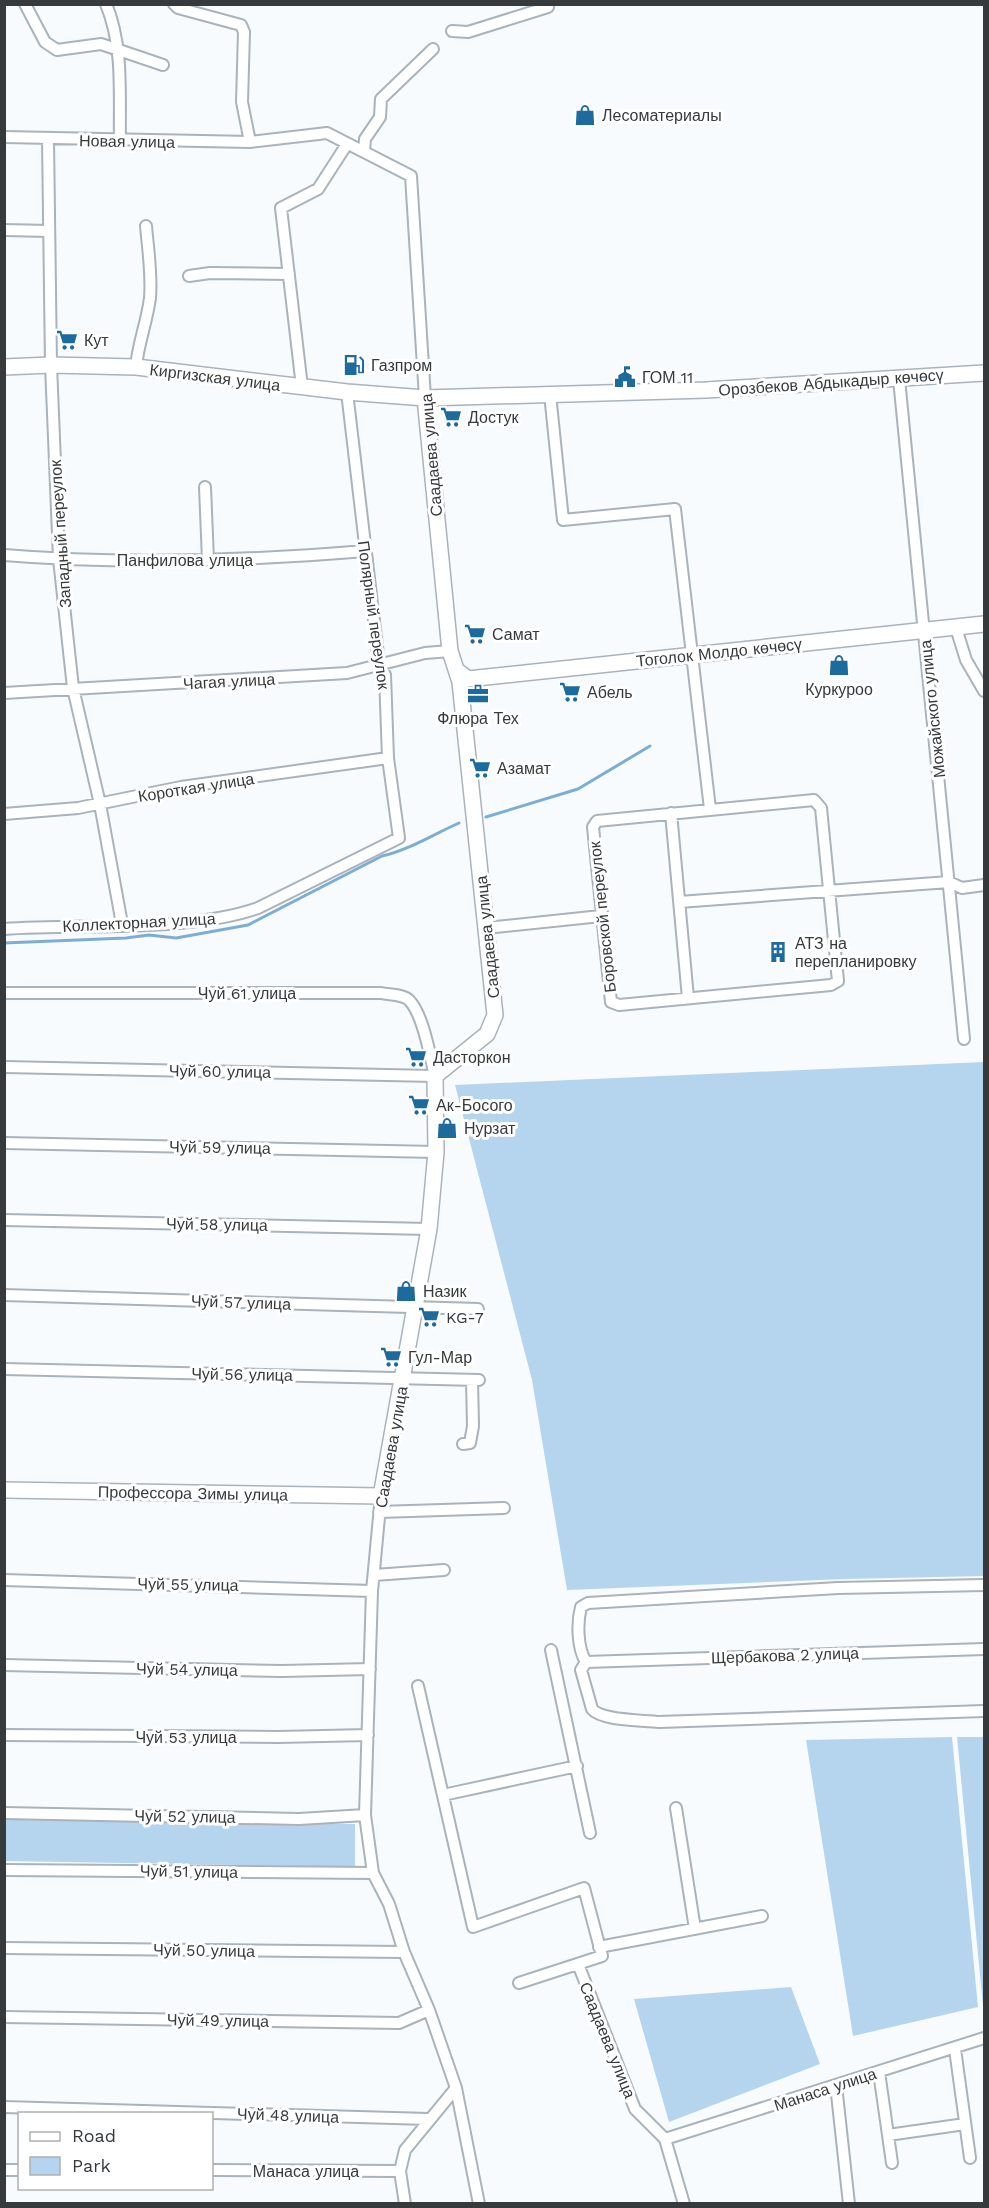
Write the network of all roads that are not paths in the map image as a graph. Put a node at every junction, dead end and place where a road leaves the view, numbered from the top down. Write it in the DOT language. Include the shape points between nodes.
graph roads {
  1 [pos="25,4"];
  2 [pos="106,4"];
  3 [pos="174,4"];
  4 [pos="551,5"];
  5 [pos="452,32"];
  6 [pos="118,49"];
  7 [pos="433,49"];
  8 [pos="163,65"];
  9 [pos="327,133"];
  10 [pos="4,137"];
  11 [pos="48,139"];
  12 [pos="120,141"];
  13 [pos="250,142"];
  14 [pos="347,144"];
  15 [pos="364,152"];
  16 [pos="147,226"];
  17 [pos="4,230"];
  18 [pos="49,231"];
  19 [pos="289,274"];
  20 [pos="189,276"];
  21 [pos="51,364"];
  22 [pos="4,367"];
  23 [pos="136,368"];
  24 [pos="984,373"];
  25 [pos="899,378"];
  26 [pos="302,387"];
  27 [pos="347,392"];
  28 [pos="550,393"];
  29 [pos="425,398"];
  30 [pos="205,487"];
  31 [pos="365,550"];
  32 [pos="4,555"];
  33 [pos="58,560"];
  34 [pos="208,560"];
  35 [pos="984,624"];
  36 [pos="956,628"];
  37 [pos="924,631"];
  38 [pos="450,651"];
  39 [pos="692,655"];
  40 [pos="379,663"];
  41 [pos="456,670"];
  42 [pos="73,688"];
  43 [pos="984,691"];
  44 [pos="4,693"];
  45 [pos="388,759"];
  46 [pos="100,804"];
  47 [pos="710,809"];
  48 [pos="671,813"];
  49 [pos="4,814"];
  50 [pos="399,838"];
  51 [pos="949,882"];
  52 [pos="984,885"];
  53 [pos="830,889"];
  54 [pos="679,902"];
  55 [pos="601,916"];
  56 [pos="122,924"];
  57 [pos="4,928"];
  58 [pos="486,928"];
  59 [pos="4,993"];
  60 [pos="688,998"];
  61 [pos="964,1039"];
  62 [pos="4,1067"];
  63 [pos="435,1076"];
  64 [pos="4,1143"];
  65 [pos="436,1152"];
  66 [pos="4,1220"];
  67 [pos="429,1229"];
  68 [pos="4,1295"];
  69 [pos="417,1307"];
  70 [pos="478,1309"];
  71 [pos="4,1369"];
  72 [pos="404,1378"];
  73 [pos="463,1444"];
  74 [pos="4,1490"];
  75 [pos="381,1496"];
  76 [pos="504,1508"];
  77 [pos="379,1512"];
  78 [pos="444,1570"];
  79 [pos="374,1575"];
  80 [pos="4,1580"];
  81 [pos="984,1584"];
  82 [pos="372,1591"];
  83 [pos="984,1649"];
  84 [pos="551,1650"];
  85 [pos="586,1662"];
  86 [pos="4,1665"];
  87 [pos="370,1669"];
  88 [pos="418,1686"];
  89 [pos="984,1711"];
  90 [pos="4,1735"];
  91 [pos="368,1735"];
  92 [pos="577,1766"];
  93 [pos="443,1795"];
  94 [pos="676,1808"];
  95 [pos="4,1813"];
  96 [pos="365,1815"];
  97 [pos="590,1833"];
  98 [pos="4,1870"];
  99 [pos="373,1872"];
  100 [pos="762,1916"];
  101 [pos="695,1929"];
  102 [pos="599,1947"];
  103 [pos="4,1948"];
  104 [pos="404,1952"];
  105 [pos="578,1964"];
  106 [pos="519,1983"];
  107 [pos="429,2010"];
  108 [pos="4,2017"];
  109 [pos="984,2038"];
  110 [pos="955,2049"];
  111 [pos="879,2072"];
  112 [pos="836,2085"];
  113 [pos="456,2088"];
  114 [pos="4,2107"];
  115 [pos="181,2112"];
  116 [pos="213,2113"];
  117 [pos="428,2119"];
  118 [pos="965,2124"];
  119 [pos="888,2135"];
  120 [pos="665,2139"];
  121 [pos="970,2158"];
  122 [pos="892,2163"];
  123 [pos="213,2170"];
  124 [pos="400,2171"];
  125 [pos="405,2204"];
  126 [pos="479,2204"];
  127 [pos="684,2204"];
  128 [pos="849,2204"];
  1 -- 6 [label="street" via="45,42 57,50 101,44"];
  2 -- 6 [label="street"];
  3 -- 13 [label="street" via="241,26 242,102"];
  4 -- 5 [label="street" via="468,32"];
  6 -- 8 [label="street"];
  6 -- 12 [label="street"];
  7 -- 15 [label="street" via="381,99 380,117 365,138"];
  9 -- 13 [label="street, Новая улица"];
  9 -- 14 [label="street, Саадаева улица"];
  10 -- 11 [label="street, Новая улица"];
  11 -- 12 [label="street, Новая улица"];
  11 -- 18 [label="street, Западный переулок"];
  12 -- 13 [label="street, Новая улица"];
  14 -- 15 [label="street, Саадаева улица"];
  14 -- 19 [label="street" via="318,189 281,208"];
  15 -- 29 [label="street, Саадаева улица" via="411,176"];
  16 -- 23 [label="street" via="150,294 146,326 138,340"];
  17 -- 18 [label="street"];
  18 -- 21 [label="street, Западный переулок"];
  19 -- 20 [label="street"];
  19 -- 26 [label="street"];
  21 -- 22 [label="street, Киргизская улица"];
  21 -- 23 [label="street, Киргизская улица"];
  21 -- 33 [label="street, Западный переулок"];
  23 -- 26 [label="street, Киргизская улица"];
  24 -- 25 [label="street, Орозбеков Абдыкадыр көчөсү"];
  25 -- 28 [label="street, Орозбеков Абдыкадыр көчөсү" via="714,390"];
  25 -- 37 [label="street, Можайского улица"];
  26 -- 27 [label="street, Киргизская улица"];
  27 -- 29 [label="street, Киргизская улица"];
  27 -- 31 [label="street, Полярный переулок"];
  28 -- 29 [label="street, Орозбеков Абдыкадыр көчөсү"];
  28 -- 39 [label="street" via="563,520 675,509"];
  29 -- 38 [label="street, Саадаева улица"];
  30 -- 34 [label="street"];
  31 -- 34 [label="street, Панфилова улица" via="256,560"];
  31 -- 40 [label="street, Полярный переулок"];
  32 -- 33 [label="street, Панфилова улица"];
  33 -- 34 [label="street, Панфилова улица"];
  33 -- 42 [label="street, Западный переулок"];
  35 -- 36 [label="street, Тоголок Молдо көчөсү"];
  36 -- 37 [label="street, Тоголок Молдо көчөсү"];
  36 -- 43 [label="street" via="966,660"];
  37 -- 39 [label="street, Тоголок Молдо көчөсү"];
  37 -- 51 [label="street, Можайского улица"];
  38 -- 40 [label="street, Чагая улица"];
  38 -- 41 [label="street, Саадаева улица"];
  39 -- 41 [label="street, Тоголок Молдо көчөсү" via="468,679"];
  39 -- 47 [label="street"];
  40 -- 42 [label="street, Чагая улица" via="347,673"];
  40 -- 45 [label="street, Полярный переулок" via="385,675"];
  41 -- 58 [label="street, Саадаева улица"];
  42 -- 44 [label="street, Чагая улица"];
  42 -- 46 [label="street, Западный переулок"];
  45 -- 46 [label="street, Короткая улица" via="181,787"];
  45 -- 50 [label="street, Полярный переулок"];
  46 -- 49 [label="street, Короткая улица"];
  46 -- 56 [label="street, Западный переулок"];
  47 -- 48 [label="street, Боровской переулок"];
  47 -- 53 [label="street, Боровской переулок" via="814,800 821,808"];
  48 -- 54 [label="street"];
  48 -- 55 [label="street, Боровской переулок" via="600,819 594,824"];
  50 -- 56 [label="street, Коллекторная улица" via="235,916"];
  51 -- 52 [label="street" via="962,888"];
  51 -- 53 [label="street"];
  51 -- 61 [label="street, Можайского улица"];
  53 -- 54 [label="street"];
  53 -- 60 [label="street, Боровской переулок" via="840,977 835,983"];
  54 -- 60 [label="street"];
  55 -- 58 [label="street"];
  55 -- 60 [label="street, Боровской переулок" via="611,1002 619,1005"];
  56 -- 57 [label="street, Коллекторная улица"];
  58 -- 63 [label="street, Саадаева улица" via="495,1015 487,1034"];
  59 -- 63 [label="street, Чуй 61 улица" via="400,996 409,1000 423,1027"];
  62 -- 63 [label="street, Чуй 60 улица"];
  63 -- 65 [label="street, Саадаева улица"];
  64 -- 65 [label="street, Чуй 59 улица"];
  65 -- 67 [label="street, Саадаева улица"];
  66 -- 67 [label="street, Чуй 58 улица"];
  67 -- 69 [label="street, Саадаева улица"];
  68 -- 69 [label="street, Чуй 57 улица"];
  69 -- 70 [label="street, Чуй 57 улица"];
  69 -- 72 [label="street, Саадаева улица"];
  71 -- 72 [label="street, Чуй 56 улица"];
  72 -- 73 [label="street, Чуй 56 улица" via="476,1380 470,1443"];
  72 -- 75 [label="street, Саадаева улица"];
  74 -- 75 [label="street, Профессора Зимы улица"];
  75 -- 77 [label="street, Саадаева улица"];
  76 -- 77 [label="street"];
  77 -- 79 [label="street, Саадаева улица"];
  78 -- 79 [label="street"];
  79 -- 82 [label="street, Саадаева улица"];
  80 -- 82 [label="street, Чуй 55 улица"];
  81 -- 85 [label="street" via="838,1588 588,1603 579,1614 580,1642"];
  82 -- 87 [label="street, Саадаева улица"];
  83 -- 85 [label="street, Щербакова 2 улица"];
  84 -- 92 [label="street"];
  85 -- 89 [label="street" via="581,1670 592,1709 622,1719 659,1722"];
  86 -- 87 [label="street, Чуй 54 улица"];
  87 -- 91 [label="street, Саадаева улица"];
  88 -- 93 [label="street"];
  90 -- 91 [label="street, Чуй 53 улица"];
  91 -- 96 [label="street, Саадаева улица"];
  92 -- 93 [label="street"];
  92 -- 97 [label="street"];
  93 -- 102 [label="street" via="473,1927 584,1888"];
  94 -- 101 [label="street"];
  95 -- 96 [label="street, Чуй 52 улица" via="299,1819"];
  96 -- 99 [label="street, Саадаева улица"];
  98 -- 99 [label="street, Чуй 51 улица"];
  99 -- 104 [label="street, Саадаева улица" via="389,1904"];
  100 -- 101 [label="street"];
  101 -- 102 [label="street"];
  102 -- 105 [label="street, Саадаева улица" via="602,1956"];
  103 -- 104 [label="street, Чуй 50 улица"];
  104 -- 107 [label="street, Саадаева улица"];
  105 -- 106 [label="street"];
  105 -- 120 [label="street, Саадаева улица" via="635,2109"];
  107 -- 108 [label="street, Чуй 49 улица" via="399,2023"];
  107 -- 113 [label="street, Саадаева улица"];
  109 -- 110 [label="street, Манаса улица"];
  110 -- 111 [label="street, Манаса улица"];
  110 -- 118 [label="street"];
  111 -- 112 [label="street, Манаса улица"];
  111 -- 119 [label="street"];
  112 -- 120 [label="street, Манаса улица"];
  112 -- 128 [label="street"];
  113 -- 117 [label="street"];
  113 -- 126 [label="street, Саадаева улица"];
  114 -- 115 [label="street, Чуй 48 улица"];
  116 -- 117 [label="street, Чуй 48 улица"];
  117 -- 124 [label="street" via="405,2150"];
  118 -- 119 [label="street"];
  118 -- 121 [label="street"];
  119 -- 122 [label="street"];
  120 -- 127 [label="street, Саадаева улица"];
  123 -- 124 [label="street, Манаса улица"];
  124 -- 125 [label="street"];
}
